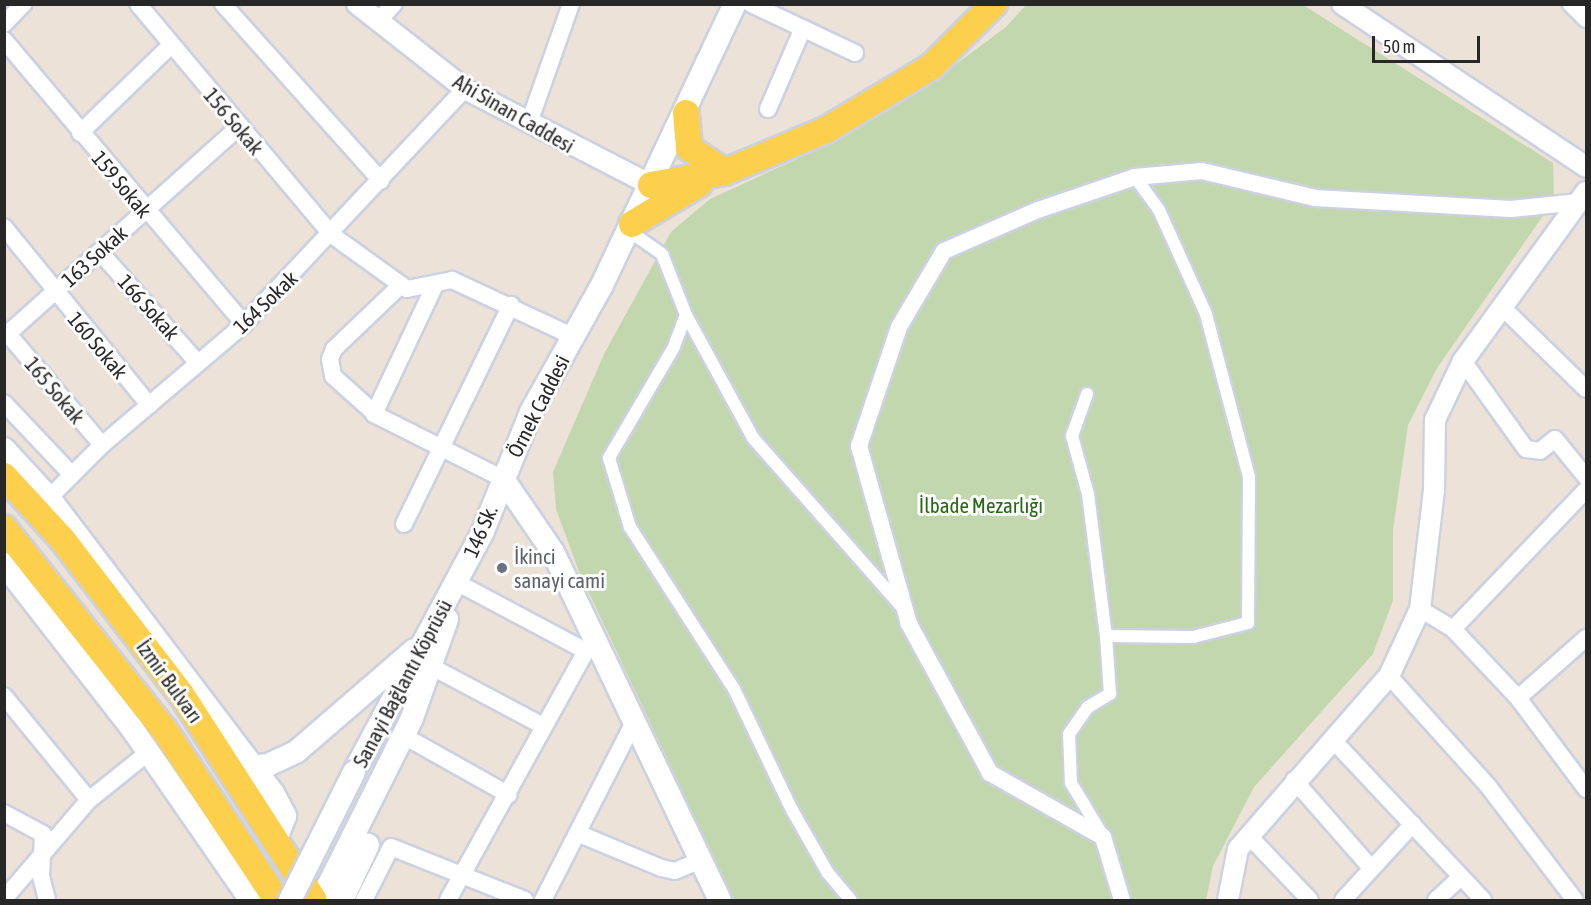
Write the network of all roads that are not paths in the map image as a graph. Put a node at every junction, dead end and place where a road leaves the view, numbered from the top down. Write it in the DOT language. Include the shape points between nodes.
graph roads {
  1 [pos="23,4"];
  2 [pos="138,4"];
  3 [pos="223,4"];
  4 [pos="357,4"];
  5 [pos="394,4"];
  6 [pos="571,4"];
  7 [pos="735,4"];
  8 [pos="751,4"];
  9 [pos="994,4"];
  10 [pos="1571,4"];
  11 [pos="1354,7"];
  12 [pos="1587,19"];
  13 [pos="378,21"];
  14 [pos="4,24"];
  15 [pos="802,28"];
  16 [pos="4,40"];
  17 [pos="171,45"];
  18 [pos="855,52"];
  19 [pos="465,89"];
  20 [pos="768,109"];
  21 [pos="686,113"];
  22 [pos="529,123"];
  23 [pos="238,128"];
  24 [pos="80,133"];
  25 [pos="1587,167"];
  26 [pos="725,172"];
  27 [pos="1135,177"];
  28 [pos="381,181"];
  29 [pos="651,185"];
  30 [pos="1583,197"];
  31 [pos="145,212"];
  32 [pos="4,227"];
  33 [pos="630,227"];
  34 [pos="332,235"];
  35 [pos="100,252"];
  36 [pos="401,285"];
  37 [pos="435,285"];
  38 [pos="54,292"];
  39 [pos="511,305"];
  40 [pos="1502,307"];
  41 [pos="686,315"];
  42 [pos="244,324"];
  43 [pos="6,335"];
  44 [pos="574,337"];
  45 [pos="1463,361"];
  46 [pos="198,363"];
  47 [pos="1583,376"];
  48 [pos="1087,394"];
  49 [pos="4,404"];
  50 [pos="149,405"];
  51 [pos="376,415"];
  52 [pos="102,445"];
  53 [pos="4,449"];
  54 [pos="442,450"];
  55 [pos="72,475"];
  56 [pos="4,476"];
  57 [pos="1587,477"];
  58 [pos="503,478"];
  59 [pos="1587,490"];
  60 [pos="49,498"];
  61 [pos="404,524"];
  62 [pos="4,528"];
  63 [pos="4,564"];
  64 [pos="456,582"];
  65 [pos="1420,609"];
  66 [pos="905,610"];
  67 [pos="1453,629"];
  68 [pos="1106,636"];
  69 [pos="1587,638"];
  70 [pos="424,642"];
  71 [pos="591,649"];
  72 [pos="434,668"];
  73 [pos="1389,676"];
  74 [pos="4,696"];
  75 [pos="1518,698"];
  76 [pos="634,720"];
  77 [pos="543,726"];
  78 [pos="1332,739"];
  79 [pos="402,741"];
  80 [pos="149,752"];
  81 [pos="243,768"];
  82 [pos="1294,780"];
  83 [pos="1587,789"];
  84 [pos="509,795"];
  85 [pos="89,800"];
  86 [pos="4,813"];
  87 [pos="1413,824"];
  88 [pos="577,833"];
  89 [pos="1248,836"];
  90 [pos="1103,837"];
  91 [pos="381,842"];
  92 [pos="44,854"];
  93 [pos="701,860"];
  94 [pos="1372,869"];
  95 [pos="1461,877"];
  96 [pos="459,878"];
  97 [pos="4,899"];
  98 [pos="272,899"];
  99 [pos="47,900"];
  100 [pos="314,900"];
  101 [pos="321,900"];
  102 [pos="342,900"];
  103 [pos="364,900"];
  104 [pos="448,900"];
  105 [pos="525,900"];
  106 [pos="543,900"];
  107 [pos="720,900"];
  108 [pos="851,900"];
  109 [pos="1122,900"];
  110 [pos="1228,900"];
  111 [pos="1310,900"];
  112 [pos="1343,900"];
  113 [pos="1436,900"];
  114 [pos="1483,900"];
  115 [pos="1575,900"];
  1 -- 14 [label="street"];
  2 -- 17 [label="street, 156 Sokak"];
  3 -- 28 [label="street"];
  4 -- 13 [label="street, Ahi Sinan Caddesi"];
  5 -- 13 [label="street"];
  6 -- 22 [label="street"];
  7 -- 21 [label="main road, Örnek Caddesi"];
  8 -- 15 [label="street"];
  9 -- 26 [label="main road" via="931,67 896,90 826,130"];
  10 -- 12 [label="street"];
  11 -- 25 [label="street"];
  13 -- 19 [label="street, Ahi Sinan Caddesi"];
  15 -- 18 [label="street"];
  15 -- 20 [label="street"];
  16 -- 24 [label="street, 159 Sokak"];
  17 -- 23 [label="street, 156 Sokak"];
  17 -- 24 [label="street"];
  19 -- 22 [label="street, Ahi Sinan Caddesi"];
  19 -- 28 [label="street, 164 Sokak"];
  21 -- 26 [label="main road" via="689,148"];
  21 -- 29 [label="main road, Örnek Caddesi"];
  22 -- 29 [label="street, Ahi Sinan Caddesi"];
  23 -- 31 [label="street, 163 Sokak"];
  23 -- 34 [label="street, 156 Sokak"];
  24 -- 31 [label="street, 159 Sokak"];
  26 -- 29 [label="main road"];
  26 -- 33 [label="main road"];
  27 -- 30 [label="street" via="1202,171 1315,198 1511,209"];
  27 -- 66 [label="street" via="1038,210 944,251 899,327 860,446"];
  27 -- 68 [label="street" via="1159,210 1206,314 1248,477 1248,623 1193,637"];
  28 -- 34 [label="street, 164 Sokak"];
  29 -- 33 [label="main road, Örnek Caddesi"];
  30 -- 40 [label="street"];
  31 -- 35 [label="street, 163 Sokak"];
  31 -- 42 [label="street, 159 Sokak"];
  32 -- 38 [label="street, 160 Sokak"];
  33 -- 41 [label="street" via="662,254"];
  33 -- 44 [label="main road, Örnek Caddesi"];
  34 -- 36 [label="street, 156 Sokak"];
  34 -- 42 [label="street, 164 Sokak"];
  35 -- 38 [label="street, 163 Sokak"];
  35 -- 46 [label="street, 166 Sokak"];
  36 -- 37 [label="street" via="407,289"];
  36 -- 51 [label="street" via="334,349 330,360 333,376"];
  37 -- 39 [label="street" via="452,280"];
  37 -- 51 [label="street"];
  38 -- 43 [label="street, 163 Sokak"];
  38 -- 50 [label="street, 160 Sokak"];
  39 -- 44 [label="street"];
  39 -- 54 [label="street"];
  40 -- 45 [label="street"];
  40 -- 47 [label="street"];
  41 -- 66 [label="street" via="753,438"];
  41 -- 108 [label="street" via="674,347 609,458 630,527 734,689 792,810 828,873"];
  42 -- 46 [label="street, 164 Sokak"];
  43 -- 52 [label="street, 165 Sokak"];
  44 -- 58 [label="main road, Örnek Caddesi" via="531,412"];
  45 -- 57 [label="street" via="1526,449 1540,451 1555,439"];
  45 -- 65 [label="street" via="1435,420 1434,489"];
  46 -- 50 [label="street, 164 Sokak"];
  48 -- 68 [label="street" via="1072,436 1088,494"];
  49 -- 55 [label="street"];
  50 -- 52 [label="street, 164 Sokak"];
  51 -- 54 [label="street"];
  52 -- 55 [label="street, 164 Sokak"];
  53 -- 60 [label="main road"];
  54 -- 58 [label="street"];
  54 -- 61 [label="street"];
  55 -- 60 [label="street, 164 Sokak"];
  56 -- 81 [label="main road, İzmir Bulvarı" via="123,616"];
  58 -- 64 [label="main road, 146 Sk."];
  58 -- 71 [label="main road, Örnek Caddesi" via="553,552"];
  59 -- 67 [label="street"];
  60 -- 81 [label="main road"];
  62 -- 98 [label="main road, İzmir Bulvarı" via="165,731"];
  63 -- 80 [label="main road"];
  64 -- 70 [label="main road, Sanayi Bağlantı Köprüsü"];
  64 -- 71 [label="street"];
  64 -- 72 [label="main road, Sanayi Bağlantı Köprüsü"];
  65 -- 67 [label="street"];
  65 -- 73 [label="street"];
  66 -- 90 [label="street" via="990,773"];
  67 -- 75 [label="street"];
  68 -- 90 [label="street" via="1110,694 1088,707 1068,734 1071,783"];
  69 -- 75 [label="street"];
  70 -- 81 [label="main road" via="296,752 268,765"];
  70 -- 98 [label="main road, Sanayi Bağlantı Köprüsü, bridge" via="354,772"];
  71 -- 76 [label="main road, Örnek Caddesi"];
  71 -- 77 [label="street"];
  72 -- 77 [label="street"];
  72 -- 79 [label="main road, Sanayi Bağlantı Köprüsü"];
  73 -- 78 [label="street"];
  73 -- 115 [label="street" via="1488,786"];
  74 -- 85 [label="street"];
  75 -- 83 [label="street"];
  76 -- 88 [label="street"];
  76 -- 93 [label="main road, Örnek Caddesi"];
  77 -- 84 [label="street"];
  78 -- 82 [label="street"];
  78 -- 87 [label="street"];
  79 -- 84 [label="street"];
  79 -- 91 [label="main road"];
  79 -- 101 [label="main road, Sanayi Bağlantı Köprüsü"];
  80 -- 85 [label="street"];
  80 -- 98 [label="main road"];
  81 -- 100 [label="main road, İzmir Bulvarı"];
  82 -- 89 [label="street"];
  82 -- 94 [label="street"];
  84 -- 96 [label="street"];
  85 -- 92 [label="street"];
  86 -- 92 [label="street" via="43,834"];
  87 -- 94 [label="street"];
  87 -- 95 [label="street"];
  88 -- 93 [label="street" via="661,868 675,870"];
  88 -- 106 [label="street"];
  89 -- 110 [label="street" via="1238,849"];
  89 -- 111 [label="street"];
  90 -- 109 [label="street"];
  91 -- 96 [label="street"];
  91 -- 102 [label="main road"];
  91 -- 103 [label="street"];
  92 -- 97 [label="street"];
  92 -- 99 [label="street"];
  93 -- 107 [label="main road, Örnek Caddesi"];
  94 -- 112 [label="street"];
  95 -- 113 [label="street"];
  95 -- 114 [label="street"];
  96 -- 104 [label="street"];
  96 -- 105 [label="street"];
}
